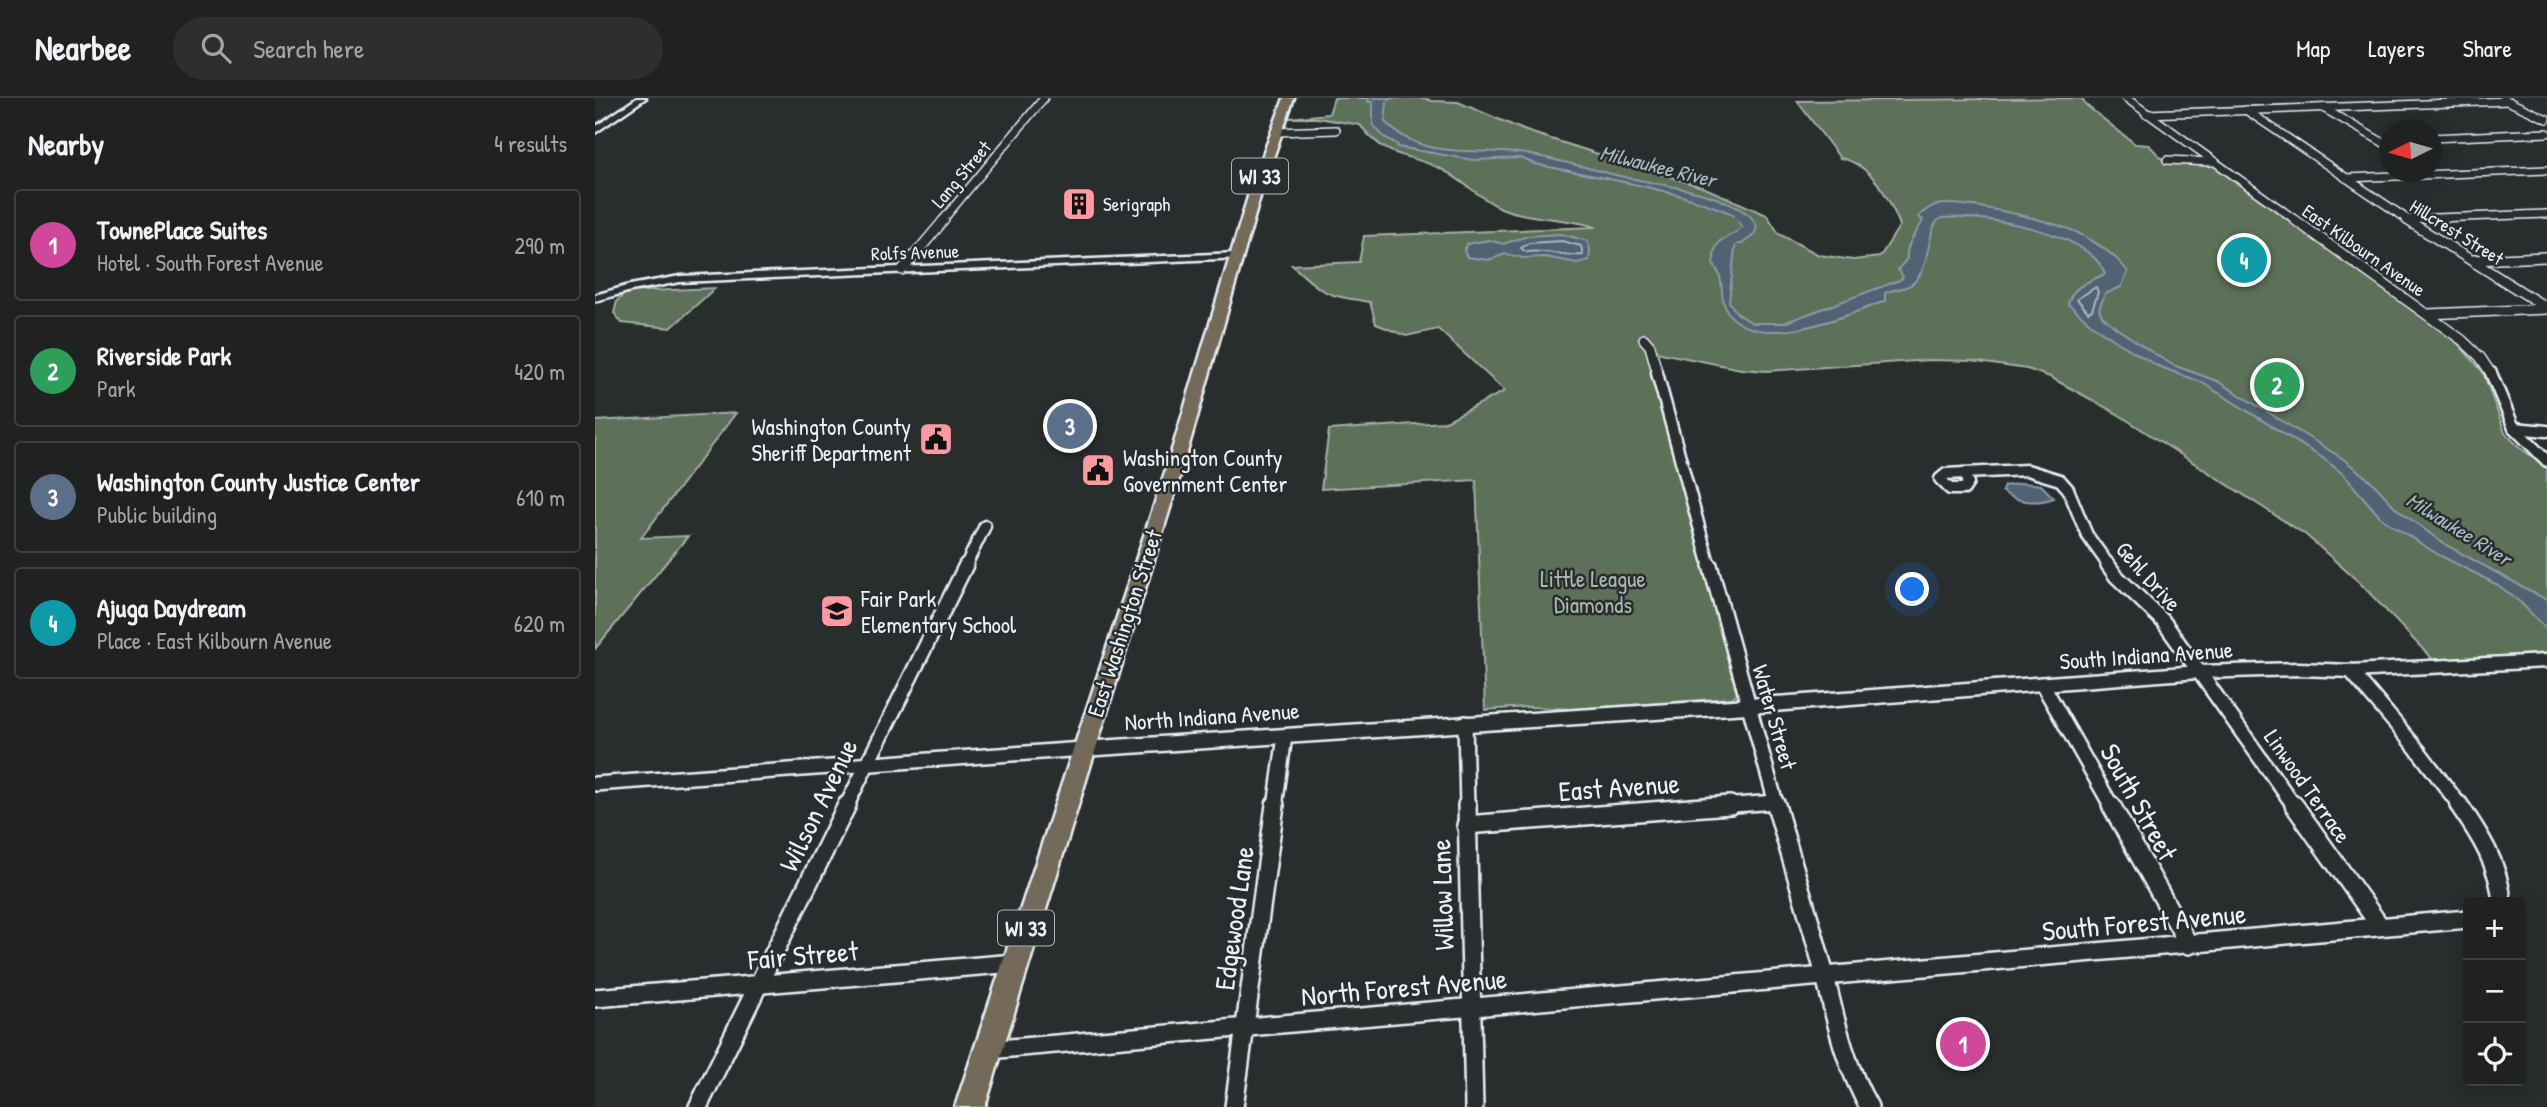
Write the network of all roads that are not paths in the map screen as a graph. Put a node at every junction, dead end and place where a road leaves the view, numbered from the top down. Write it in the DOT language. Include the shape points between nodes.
graph roads {
  1 [pos="642,98"];
  2 [pos="1044,98"];
  3 [pos="1289,98"];
  4 [pos="2126,98"];
  5 [pos="2501,98"];
  6 [pos="2509,102"];
  7 [pos="2322,108"];
  8 [pos="2246,110"];
  9 [pos="2145,114"];
  10 [pos="2547,119"];
  11 [pos="1336,130"];
  12 [pos="595,131"];
  13 [pos="1275,132"];
  14 [pos="2547,133"];
  15 [pos="2442,138"];
  16 [pos="2379,140"];
  17 [pos="2167,160"];
  18 [pos="2211,162"];
  19 [pos="2547,170"];
  20 [pos="2442,174"];
  21 [pos="2379,177"];
  22 [pos="2346,178"];
  23 [pos="2547,214"];
  24 [pos="2406,219"];
  25 [pos="1238,256"];
  26 [pos="2547,257"];
  27 [pos="2472,260"];
  28 [pos="902,270"];
  29 [pos="595,298"];
  30 [pos="2547,309"];
  31 [pos="2427,314"];
  32 [pos="1644,339"];
  33 [pos="2514,428"];
  34 [pos="2547,431"];
  35 [pos="2547,461"];
  36 [pos="1964,472"];
  37 [pos="985,526"];
  38 [pos="2547,661"];
  39 [pos="2351,671"];
  40 [pos="2199,672"];
  41 [pos="2043,684"];
  42 [pos="1748,706"];
  43 [pos="1465,723"];
  44 [pos="1285,736"];
  45 [pos="1083,749"];
  46 [pos="867,765"];
  47 [pos="595,784"];
  48 [pos="1776,802"];
  49 [pos="1466,825"];
  50 [pos="2503,897"];
  51 [pos="2463,919"];
  52 [pos="2380,926"];
  53 [pos="2189,945"];
  54 [pos="1015,963"];
  55 [pos="1825,977"];
  56 [pos="759,985"];
  57 [pos="595,998"];
  58 [pos="1472,1007"];
  59 [pos="1245,1028"];
  60 [pos="988,1050"];
  61 [pos="698,1107"];
  62 [pos="970,1107"];
  63 [pos="1234,1107"];
  64 [pos="1474,1107"];
  65 [pos="1869,1107"];
  1 -- 12 [label="street"];
  2 -- 28 [label="street, Lang Street"];
  3 -- 13 [label="main road, East Washington Street / WI 33"];
  4 -- 9 [label="street, East Kilbourn Avenue"];
  5 -- 6 [label="street"];
  6 -- 7 [label="street"];
  6 -- 10 [label="street"];
  7 -- 8 [label="street"];
  7 -- 16 [label="street"];
  8 -- 9 [label="street"];
  8 -- 22 [label="street, Hillcrest Street"];
  9 -- 18 [label="street, East Kilbourn Avenue"];
  11 -- 13 [label="street"];
  13 -- 25 [label="main road, East Washington Street / WI 33"];
  14 -- 15 [label="street"];
  17 -- 18 [label="street"];
  18 -- 31 [label="street, East Kilbourn Avenue"];
  19 -- 20 [label="street"];
  21 -- 22 [label="street"];
  22 -- 24 [label="street, Hillcrest Street"];
  23 -- 24 [label="street"];
  24 -- 27 [label="street, Hillcrest Street"];
  25 -- 28 [label="street, Rolfs Avenue"];
  25 -- 45 [label="main road, East Washington Street / WI 33"];
  26 -- 27 [label="street"];
  27 -- 30 [label="street, Hillcrest Street"];
  28 -- 29 [label="street, Rolfs Avenue" via="680,279"];
  30 -- 31 [label="street"];
  31 -- 33 [label="street, East Kilbourn Avenue" via="2480,357"];
  32 -- 42 [label="street, Water Street" via="1650,345"];
  33 -- 34 [label="street"];
  33 -- 35 [label="street, East Kilbourn Avenue"];
  36 -- 40 [label="street, Gehl Drive" via="2027,470 2060,480 2073,495 2087,535 2116,576 2163,621"];
  37 -- 46 [label="street, Wilson Avenue"];
  38 -- 39 [label="street, South Indiana Avenue"];
  39 -- 40 [label="street, South Indiana Avenue"];
  39 -- 50 [label="street" via="2457,800 2496,865"];
  40 -- 41 [label="street, South Indiana Avenue"];
  40 -- 52 [label="street, Linwood Terrace"];
  41 -- 42 [label="street, South Indiana Avenue"];
  41 -- 53 [label="street, South Street"];
  42 -- 43 [label="street, North Indiana Avenue"];
  42 -- 48 [label="street, Water Street"];
  43 -- 44 [label="street, North Indiana Avenue"];
  43 -- 49 [label="street, Willow Lane"];
  44 -- 45 [label="street, North Indiana Avenue"];
  44 -- 59 [label="street, Edgewood Lane"];
  45 -- 46 [label="street, North Indiana Avenue"];
  45 -- 54 [label="main road, East Washington Street / WI 33"];
  46 -- 47 [label="street, North Indiana Avenue"];
  46 -- 56 [label="street, Wilson Avenue"];
  48 -- 49 [label="street, East Avenue"];
  48 -- 55 [label="street, Water Street"];
  49 -- 58 [label="street, Willow Lane"];
  51 -- 52 [label="street, South Forest Avenue"];
  52 -- 53 [label="street, South Forest Avenue"];
  53 -- 55 [label="street, South Forest Avenue"];
  54 -- 56 [label="street, Fair Street"];
  54 -- 60 [label="main road, East Washington Street / WI 33"];
  55 -- 58 [label="street, North Forest Avenue"];
  55 -- 65 [label="street, Water Street" via="1833,1021 1857,1089"];
  56 -- 57 [label="street, Fair Street"];
  56 -- 61 [label="street, Wilson Avenue"];
  58 -- 59 [label="street, North Forest Avenue"];
  58 -- 64 [label="street, Willow Lane"];
  59 -- 60 [label="street, North Forest Avenue"];
  59 -- 63 [label="street, Edgewood Lane"];
  60 -- 62 [label="main road, East Washington Street / WI 33"];
}
